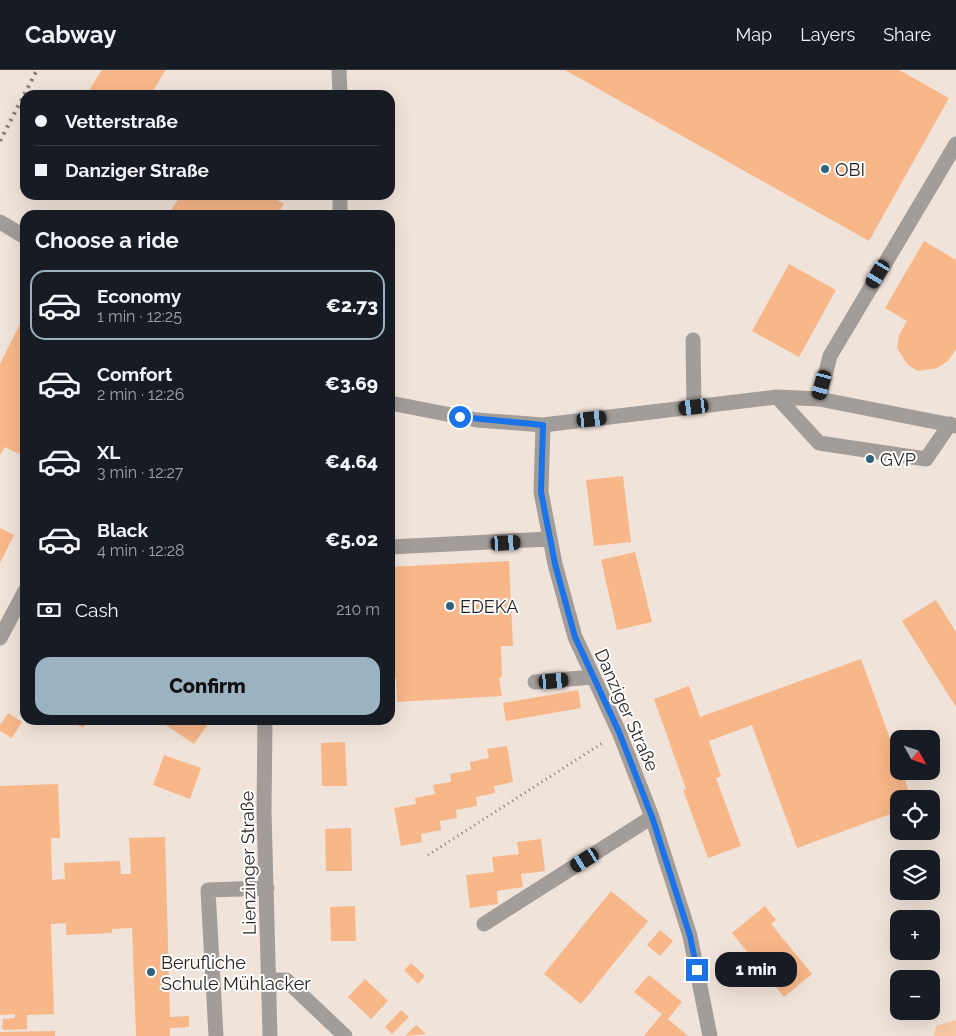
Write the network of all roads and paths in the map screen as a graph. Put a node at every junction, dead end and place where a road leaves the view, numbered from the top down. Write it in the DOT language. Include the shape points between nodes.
graph roads {
  1 [pos="339,70"];
  2 [pos="340,90"];
  3 [pos="956,144"];
  4 [pos="0,222"];
  5 [pos="20,234"];
  6 [pos="693,340"];
  7 [pos="777,397"];
  8 [pos="819,399"];
  9 [pos="395,405"];
  10 [pos="694,407"];
  11 [pos="543,425"];
  12 [pos="953,425"];
  13 [pos="550,539"];
  14 [pos="395,547"];
  15 [pos="20,600"];
  16 [pos="0,638"];
  17 [pos="592,677"];
  18 [pos="535,682"];
  19 [pos="265,725"];
  20 [pos="619,732"];
  21 [pos="652,817"];
  22 [pos="428,855"];
  23 [pos="267,888"];
  24 [pos="484,924"];
  25 [pos="269,980"];
  26 [pos="216,1036"];
  27 [pos="270,1036"];
  28 [pos="345,1036"];
  29 [pos="710,1036"];
  1 -- 2 [label="street"];
  3 -- 8 [label="street" via="830,356"];
  4 -- 5 [label="street"];
  6 -- 10 [label="street"];
  7 -- 8 [label="street"];
  7 -- 10 [label="street"];
  7 -- 12 [label="street" via="819,443 926,459"];
  8 -- 12 [label="street"];
  9 -- 11 [label="street" via="477,420"];
  10 -- 11 [label="street"];
  11 -- 13 [label="street, Danziger Straße" via="541,492"];
  13 -- 14 [label="street"];
  13 -- 17 [label="street, Danziger Straße" via="575,637"];
  15 -- 16 [label="street"];
  17 -- 18 [label="street"];
  17 -- 20 [label="street, Danziger Straße"];
  19 -- 23 [label="street, Lienzinger Straße"];
  20 -- 21 [label="street, Danziger Straße"];
  20 -- 22 [label="path"];
  21 -- 24 [label="street"];
  21 -- 29 [label="street, Danziger Straße" via="690,936"];
  23 -- 25 [label="street, Lienzinger Straße"];
  23 -- 26 [label="street" via="208,890"];
  25 -- 27 [label="street, Lienzinger Straße"];
  25 -- 28 [label="street" via="286,980"];
}
